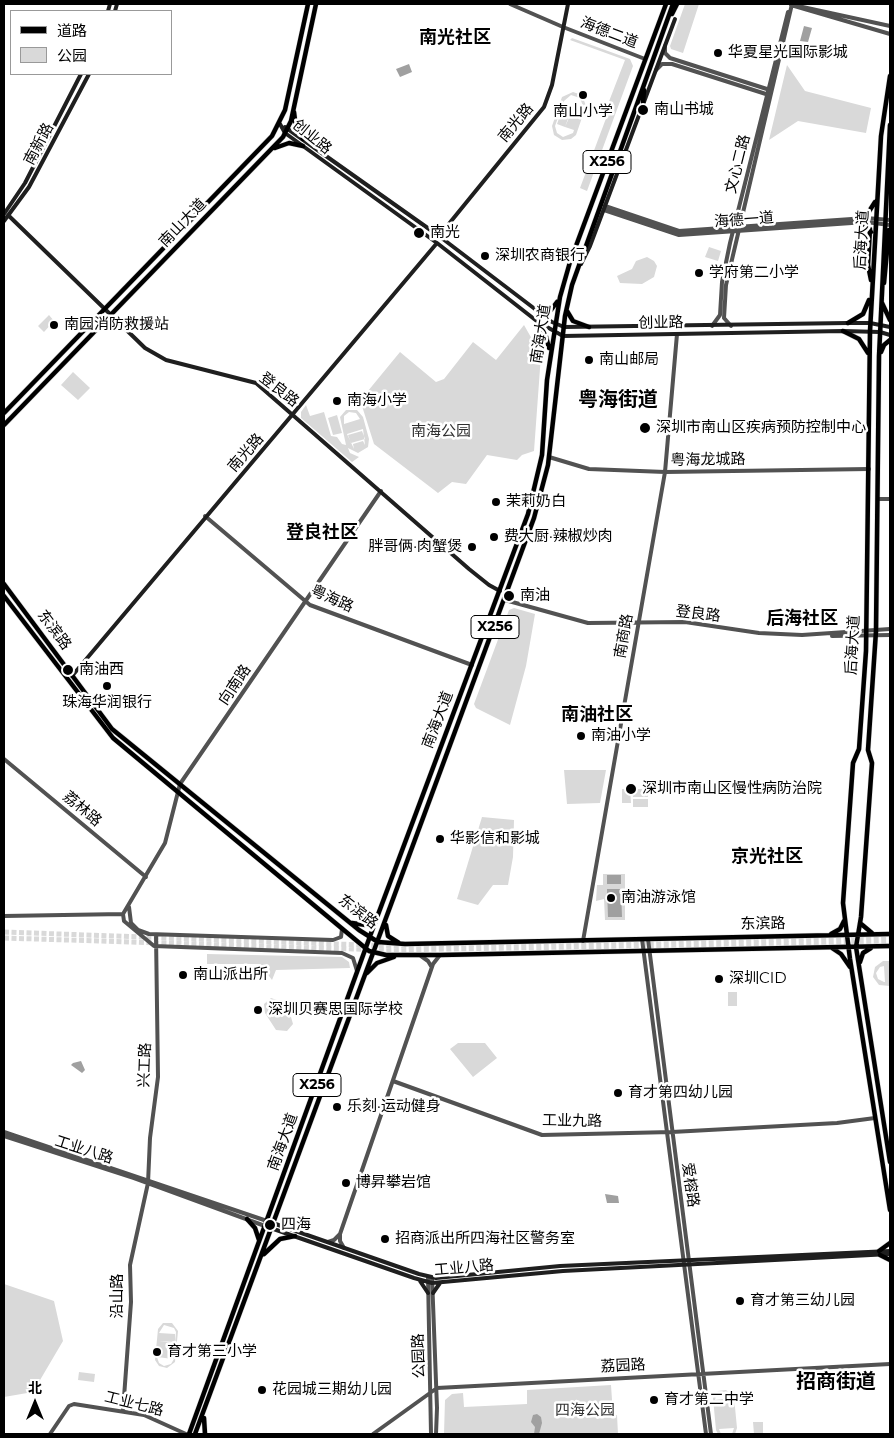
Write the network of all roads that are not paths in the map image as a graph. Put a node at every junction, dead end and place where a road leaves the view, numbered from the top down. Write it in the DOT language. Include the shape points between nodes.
graph roads {
  1 [pos="308,4"];
  2 [pos="316,4"];
  3 [pos="510,4"];
  4 [pos="568,4"];
  5 [pos="664,4"];
  6 [pos="673,4"];
  7 [pos="677,4"];
  8 [pos="792,5"];
  9 [pos="674,19"];
  10 [pos="890,26"];
  11 [pos="563,27"];
  12 [pos="664,31"];
  13 [pos="890,34"];
  14 [pos="664,45"];
  15 [pos="645,59"];
  16 [pos="656,70"];
  17 [pos="80,75"];
  18 [pos="88,75"];
  19 [pos="890,76"];
  20 [pos="645,82"];
  21 [pos="770,90"];
  22 [pos="769,95"];
  23 [pos="295,101"];
  24 [pos="643,103"];
  25 [pos="280,124"];
  26 [pos="890,125"];
  27 [pos="286,131"];
  28 [pos="303,139"];
  29 [pos="303,146"];
  30 [pos="270,151"];
  31 [pos="877,191"];
  32 [pos="886,200"];
  33 [pos="604,208"];
  34 [pos="890,209"];
  35 [pos="4,214"];
  36 [pos="9,216"];
  37 [pos="855,219"];
  38 [pos="876,220"];
  39 [pos="890,220"];
  40 [pos="884,221"];
  41 [pos="4,222"];
  42 [pos="862,222"];
  43 [pos="890,228"];
  44 [pos="870,229"];
  45 [pos="736,230"];
  46 [pos="439,236"];
  47 [pos="436,244"];
  48 [pos="883,244"];
  49 [pos="874,248"];
  50 [pos="576,272"];
  51 [pos="872,287"];
  52 [pos="882,292"];
  53 [pos="560,297"];
  54 [pos="881,300"];
  55 [pos="567,307"];
  56 [pos="106,309"];
  57 [pos="537,310"];
  58 [pos="111,314"];
  59 [pos="890,320"];
  60 [pos="538,322"];
  61 [pos="554,323"];
  62 [pos="848,323"];
  63 [pos="870,323"];
  64 [pos="880,324"];
  65 [pos="712,326"];
  66 [pos="732,326"];
  67 [pos="564,327"];
  68 [pos="589,327"];
  69 [pos="890,327"];
  70 [pos="843,331"];
  71 [pos="870,331"];
  72 [pos="553,332"];
  73 [pos="880,332"];
  74 [pos="677,334"];
  75 [pos="890,335"];
  76 [pos="563,336"];
  77 [pos="890,340"];
  78 [pos="550,354"];
  79 [pos="869,354"];
  80 [pos="879,356"];
  81 [pos="4,413"];
  82 [pos="294,415"];
  83 [pos="4,425"];
  84 [pos="549,456"];
  85 [pos="869,469"];
  86 [pos="665,472"];
  87 [pos="381,492"];
  88 [pos="878,499"];
  89 [pos="890,499"];
  90 [pos="205,516"];
  91 [pos="4,584"];
  92 [pos="500,591"];
  93 [pos="4,596"];
  94 [pos="505,600"];
  95 [pos="306,601"];
  96 [pos="638,622"];
  97 [pos="890,630"];
  98 [pos="867,633"];
  99 [pos="876,633"];
  100 [pos="890,635"];
  101 [pos="472,665"];
  102 [pos="72,676"];
  103 [pos="4,759"];
  104 [pos="180,784"];
  105 [pos="178,791"];
  106 [pos="146,877"];
  107 [pos="130,902"];
  108 [pos="123,914"];
  109 [pos="128,914"];
  110 [pos="4,916"];
  111 [pos="377,916"];
  112 [pos="387,916"];
  113 [pos="345,919"];
  114 [pos="844,920"];
  115 [pos="860,923"];
  116 [pos="342,927"];
  117 [pos="156,934"];
  118 [pos="858,934"];
  119 [pos="875,934"];
  120 [pos="890,934"];
  121 [pos="828,935"];
  122 [pos="846,935"];
  123 [pos="369,938"];
  124 [pos="645,939"];
  125 [pos="584,940"];
  126 [pos="378,942"];
  127 [pos="405,944"];
  128 [pos="156,946"];
  129 [pos="890,946"];
  130 [pos="828,947"];
  131 [pos="848,947"];
  132 [pos="856,947"];
  133 [pos="873,947"];
  134 [pos="365,949"];
  135 [pos="645,951"];
  136 [pos="374,953"];
  137 [pos="401,955"];
  138 [pos="420,955"];
  139 [pos="440,955"];
  140 [pos="859,966"];
  141 [pos="851,969"];
  142 [pos="357,971"];
  143 [pos="431,971"];
  144 [pos="364,978"];
  145 [pos="393,1081"];
  146 [pos="875,1118"];
  147 [pos="666,1132"];
  148 [pos="672,1132"];
  149 [pos="4,1134"];
  150 [pos="890,1162"];
  151 [pos="148,1182"];
  152 [pos="890,1210"];
  153 [pos="247,1219"];
  154 [pos="266,1224"];
  155 [pos="273,1226"];
  156 [pos="340,1234"];
  157 [pos="295,1236"];
  158 [pos="326,1242"];
  159 [pos="890,1243"];
  160 [pos="259,1244"];
  161 [pos="344,1248"];
  162 [pos="890,1252"];
  163 [pos="879,1253"];
  164 [pos="262,1257"];
  165 [pos="684,1260"];
  166 [pos="890,1260"];
  167 [pos="690,1263"];
  168 [pos="685,1266"];
  169 [pos="430,1277"];
  170 [pos="418,1280"];
  171 [pos="430,1283"];
  172 [pos="441,1283"];
  173 [pos="430,1293"];
  174 [pos="890,1364"];
  175 [pos="701,1374"];
  176 [pos="436,1388"];
  177 [pos="432,1390"];
  178 [pos="205,1410"];
  179 [pos="123,1411"];
  180 [pos="50,1434"];
  181 [pos="188,1434"];
  182 [pos="195,1434"];
  183 [pos="205,1434"];
  184 [pos="373,1434"];
  185 [pos="431,1434"];
  186 [pos="436,1434"];
  187 [pos="706,1434"];
  188 [pos="711,1434"];
  1 -- 25 [label="main road, 南山大道"];
  2 -- 23 [label="main road, 南山大道"];
  3 -- 11 [label="street, 海德二道"];
  4 -- 11 [label="main road, 南光路"];
  5 -- 15 [label="main road, 南海大道 / X256"];
  6 -- 12 [label="main road, 南海大道 / X256"];
  7 -- 9 [label="main road"];
  7 -- 12 [label="main road"];
  8 -- 10 [label="street"];
  8 -- 13 [label="street"];
  8 -- 21 [label="street, 文心二路"];
  9 -- 14 [label="main road"];
  11 -- 15 [label="street, 海德二道"];
  11 -- 46 [label="main road, 南光路" via="552,85 544,107"];
  12 -- 20 [label="main road, 南海大道 / X256"];
  14 -- 16 [label="main road"];
  14 -- 21 [label="street" via="670,58"];
  15 -- 53 [label="main road, 南海大道 / X256"];
  16 -- 22 [label="street" via="662,64 672,64"];
  16 -- 24 [label="main road"];
  17 -- 35 [label="main road, 南新路" via="25,183"];
  18 -- 36 [label="main road, 南新路" via="29,187"];
  19 -- 31 [label="main road, 后海大道"];
  20 -- 24 [label="main road"];
  20 -- 50 [label="main road, 南海大道 / X256"];
  21 -- 22 [label="street, 文心二路"];
  22 -- 45 [label="street, 文心二路"];
  23 -- 27 [label="main road, 南山大道"];
  23 -- 28 [label="main road" via="295,125"];
  24 -- 33 [label="main road"];
  25 -- 27 [label="main road, 创业路"];
  25 -- 56 [label="main road, 南山大道" via="268,141"];
  26 -- 32 [label="main road, 后海大道"];
  27 -- 28 [label="main road, 创业路"];
  27 -- 29 [label="main road, 创业路"];
  27 -- 30 [label="main road, 南山大道"];
  28 -- 46 [label="main road, 创业路"];
  29 -- 30 [label="main road" via="286,144"];
  29 -- 47 [label="main road, 创业路"];
  30 -- 58 [label="main road, 南山大道"];
  31 -- 37 [label="main road" via="870,211"];
  31 -- 38 [label="main road, 后海大道"];
  32 -- 34 [label="main road"];
  32 -- 40 [label="main road, 后海大道"];
  33 -- 45 [label="street, 海德一道" via="674,230"];
  33 -- 50 [label="main road"];
  36 -- 41 [label="main road, 南新路"];
  36 -- 56 [label="main road, 登良路"];
  37 -- 38 [label="street, 海德一道"];
  37 -- 45 [label="street, 海德一道"];
  38 -- 40 [label="street, 海德一道"];
  38 -- 42 [label="street, 海德一道"];
  38 -- 49 [label="main road, 后海大道"];
  39 -- 40 [label="street, 海德一道"];
  40 -- 43 [label="street, 海德一道"];
  40 -- 48 [label="main road, 后海大道"];
  42 -- 44 [label="main road"];
  42 -- 45 [label="street, 海德一道"];
  43 -- 48 [label="main road"];
  43 -- 52 [label="main road"];
  44 -- 49 [label="main road"];
  44 -- 51 [label="main road" via="868,269"];
  45 -- 65 [label="street, 文心二路" via="722,282 720,315"];
  45 -- 66 [label="street, 文心二路" via="724,294 725,320"];
  46 -- 57 [label="main road, 创业路"];
  47 -- 60 [label="main road, 创业路"];
  47 -- 82 [label="main road, 南光路"];
  48 -- 52 [label="main road, 后海大道"];
  49 -- 51 [label="main road, 后海大道"];
  50 -- 55 [label="main road, 南海大道 / X256"];
  51 -- 62 [label="main road" via="865,312"];
  51 -- 63 [label="main road, 后海大道"];
  52 -- 54 [label="main road, 后海大道"];
  53 -- 57 [label="main road" via="551,310"];
  53 -- 61 [label="main road, 南海大道 / X256"];
  54 -- 59 [label="main road"];
  54 -- 64 [label="main road, 后海大道"];
  55 -- 67 [label="main road, 南海大道 / X256"];
  55 -- 68 [label="main road" via="573,321"];
  56 -- 58 [label="main road, 登良路"];
  56 -- 81 [label="main road, 南山大道"];
  57 -- 61 [label="main road, 创业路"];
  58 -- 82 [label="main road, 登良路" via="145,348 159,356 254,382"];
  58 -- 83 [label="main road, 南山大道"];
  60 -- 72 [label="main road, 创业路"];
  60 -- 78 [label="main road" via="547,337"];
  61 -- 67 [label="main road, 创业路"];
  61 -- 72 [label="main road, 南海大道 / X256"];
  62 -- 63 [label="main road, 创业路"];
  62 -- 66 [label="main road, 创业路"];
  63 -- 64 [label="main road, 创业路"];
  63 -- 71 [label="main road, 后海大道"];
  64 -- 69 [label="main road, 创业路"];
  64 -- 73 [label="main road, 后海大道"];
  65 -- 66 [label="main road, 创业路"];
  65 -- 68 [label="main road, 创业路"];
  67 -- 68 [label="main road, 创业路"];
  67 -- 76 [label="main road, 南海大道 / X256"];
  70 -- 71 [label="main road, 创业路"];
  70 -- 74 [label="main road, 创业路"];
  70 -- 79 [label="main road" via="859,339"];
  71 -- 73 [label="main road, 创业路"];
  71 -- 79 [label="main road, 后海大道"];
  72 -- 76 [label="main road, 创业路"];
  72 -- 78 [label="main road, 南海大道 / X256"];
  73 -- 75 [label="main road, 创业路"];
  73 -- 80 [label="main road, 后海大道"];
  74 -- 76 [label="main road, 创业路"];
  74 -- 86 [label="street, 南商路"];
  76 -- 84 [label="main road, 南海大道 / X256"];
  77 -- 80 [label="main road" via="882,347"];
  78 -- 92 [label="main road, 南海大道 / X256" via="538,479"];
  79 -- 85 [label="main road, 后海大道"];
  80 -- 88 [label="main road, 后海大道"];
  82 -- 87 [label="main road, 登良路"];
  82 -- 90 [label="main road, 南光路"];
  84 -- 86 [label="street, 粤海龙城路" via="589,469"];
  84 -- 94 [label="main road, 南海大道 / X256" via="534,518"];
  85 -- 86 [label="street, 粤海龙城路"];
  85 -- 98 [label="main road, 后海大道"];
  86 -- 96 [label="street, 南商路"];
  87 -- 92 [label="main road, 登良路"];
  87 -- 95 [label="street, 向南路"];
  88 -- 89 [label="street"];
  88 -- 99 [label="main road, 后海大道"];
  90 -- 95 [label="street, 粤海路"];
  90 -- 102 [label="main road, 南光路"];
  91 -- 102 [label="main road, 东滨路"];
  92 -- 101 [label="main road, 南海大道 / X256"];
  93 -- 105 [label="main road, 东滨路" via="108,732"];
  94 -- 96 [label="street, 登良路" via="582,622"];
  94 -- 112 [label="main road, 南海大道 / X256"];
  95 -- 101 [label="street, 粤海路"];
  95 -- 104 [label="street, 向南路"];
  96 -- 98 [label="street, 登良路" via="685,622 759,633"];
  96 -- 125 [label="street, 南商路"];
  97 -- 99 [label="street, 登良路"];
  98 -- 99 [label="street, 登良路"];
  98 -- 114 [label="main road, 后海大道" via="860,749 853,763"];
  99 -- 100 [label="street"];
  99 -- 115 [label="main road, 后海大道" via="868,750 872,763"];
  101 -- 111 [label="main road, 南海大道 / X256"];
  102 -- 104 [label="main road, 东滨路" via="112,729"];
  103 -- 106 [label="street, 荔林路"];
  104 -- 105 [label="street, 向南路"];
  104 -- 113 [label="main road, 东滨路"];
  105 -- 106 [label="street, 向南路" via="165,843"];
  105 -- 116 [label="main road, 东滨路"];
  106 -- 107 [label="street, 向南路"];
  107 -- 108 [label="street, 向南路"];
  107 -- 109 [label="street, 向南路"];
  108 -- 109 [label="street"];
  108 -- 110 [label="street"];
  108 -- 128 [label="street" via="124,921"];
  109 -- 117 [label="street" via="138,930"];
  111 -- 113 [label="main road" via="370,924 362,925"];
  111 -- 123 [label="main road, 南海大道 / X256"];
  112 -- 126 [label="main road, 南海大道 / X256"];
  112 -- 127 [label="main road" via="388,936"];
  113 -- 123 [label="main road, 东滨路"];
  114 -- 121 [label="main road" via="840,929"];
  114 -- 122 [label="main road, 后海大道"];
  115 -- 118 [label="main road, 后海大道"];
  115 -- 119 [label="main road"];
  116 -- 117 [label="street" via="341,937 333,940"];
  116 -- 134 [label="main road, 东滨路"];
  117 -- 128 [label="street, 兴工路"];
  118 -- 119 [label="main road, 东滨路"];
  118 -- 122 [label="main road, 东滨路"];
  118 -- 132 [label="main road, 后海大道"];
  119 -- 120 [label="main road, 东滨路"];
  121 -- 122 [label="main road, 东滨路"];
  121 -- 124 [label="main road, 东滨路"];
  122 -- 131 [label="main road, 后海大道"];
  123 -- 126 [label="main road, 东滨路"];
  123 -- 134 [label="main road, 南海大道 / X256"];
  124 -- 125 [label="main road, 东滨路"];
  124 -- 135 [label="street, 爱榕路"];
  125 -- 127 [label="main road, 东滨路"];
  126 -- 127 [label="main road, 东滨路"];
  126 -- 136 [label="main road, 南海大道 / X256"];
  128 -- 142 [label="street" via="342,953 355,961"];
  128 -- 151 [label="street, 兴工路" via="158,1077"];
  129 -- 133 [label="main road, 东滨路"];
  130 -- 131 [label="main road, 东滨路"];
  130 -- 135 [label="main road, 东滨路"];
  130 -- 141 [label="main road" via="841,954"];
  131 -- 132 [label="main road, 东滨路"];
  131 -- 141 [label="main road, 后海大道"];
  132 -- 133 [label="main road, 东滨路"];
  132 -- 140 [label="main road, 后海大道"];
  133 -- 140 [label="main road" via="863,953"];
  134 -- 136 [label="main road, 东滨路"];
  134 -- 142 [label="main road, 南海大道 / X256"];
  135 -- 139 [label="main road, 东滨路"];
  135 -- 147 [label="street, 爱榕路"];
  135 -- 148 [label="street, 爱榕路"];
  136 -- 137 [label="main road, 东滨路"];
  136 -- 144 [label="main road, 南海大道 / X256"];
  137 -- 138 [label="main road, 东滨路"];
  137 -- 144 [label="main road" via="377,963"];
  138 -- 139 [label="main road, 东滨路"];
  138 -- 143 [label="street" via="428,961"];
  139 -- 143 [label="street" via="434,960"];
  140 -- 150 [label="main road, 后海大道"];
  141 -- 146 [label="main road, 后海大道"];
  142 -- 154 [label="main road, 南海大道 / X256"];
  143 -- 145 [label="street"];
  144 -- 155 [label="main road, 南海大道 / X256"];
  145 -- 147 [label="street, 工业九路" via="542,1135"];
  145 -- 156 [label="street"];
  146 -- 148 [label="street, 工业九路"];
  146 -- 152 [label="main road, 后海大道"];
  147 -- 148 [label="street, 工业九路"];
  147 -- 165 [label="street, 爱榕路"];
  148 -- 167 [label="street, 爱榕路"];
  149 -- 151 [label="street, 工业八路"];
  151 -- 153 [label="street, 工业八路"];
  151 -- 154 [label="street, 工业八路"];
  151 -- 179 [label="street, 沿山路" via="130,1265 131,1302"];
  153 -- 154 [label="street, 工业八路"];
  153 -- 160 [label="main road" via="256,1228"];
  154 -- 155 [label="main road, 工业八路"];
  154 -- 160 [label="main road, 南海大道 / X256"];
  155 -- 157 [label="main road, 工业八路"];
  155 -- 158 [label="main road, 工业八路"];
  155 -- 164 [label="main road, 南海大道 / X256"];
  156 -- 158 [label="street"];
  156 -- 161 [label="street"];
  157 -- 164 [label="main road" via="277,1240"];
  157 -- 170 [label="main road, 工业八路"];
  158 -- 161 [label="main road, 工业八路"];
  159 -- 163 [label="main road"];
  160 -- 181 [label="main road, 南海大道 / X256"];
  161 -- 169 [label="main road, 工业八路"];
  162 -- 163 [label="main road, 工业八路"];
  163 -- 166 [label="main road"];
  163 -- 167 [label="main road, 工业八路"];
  164 -- 178 [label="main road, 南海大道 / X256"];
  165 -- 167 [label="main road, 工业八路"];
  165 -- 168 [label="street, 爱榕路"];
  165 -- 169 [label="main road, 工业八路" via="555,1266"];
  167 -- 168 [label="main road, 工业八路"];
  167 -- 175 [label="street, 爱榕路"];
  168 -- 172 [label="main road, 工业八路" via="563,1270"];
  168 -- 175 [label="street, 爱榕路"];
  169 -- 171 [label="street, 公园路"];
  170 -- 171 [label="main road, 工业八路"];
  170 -- 173 [label="main road"];
  171 -- 172 [label="main road, 工业八路"];
  171 -- 173 [label="street, 公园路"];
  172 -- 173 [label="main road"];
  173 -- 176 [label="street, 公园路"];
  173 -- 177 [label="street, 公园路"];
  174 -- 175 [label="street, 荔园路"];
  175 -- 176 [label="street, 荔园路"];
  175 -- 187 [label="street, 爱榕路"];
  175 -- 188 [label="street, 爱榕路"];
  176 -- 177 [label="street, 荔园路"];
  176 -- 186 [label="street, 公园路"];
  177 -- 184 [label="street, 荔园路"];
  177 -- 185 [label="street, 公园路"];
  178 -- 182 [label="main road, 南海大道 / X256"];
  178 -- 183 [label="main road"];
  179 -- 180 [label="street, 工业七路" via="74,1404 69,1406"];
  179 -- 181 [label="street, 工业七路" via="161,1421"];
}
